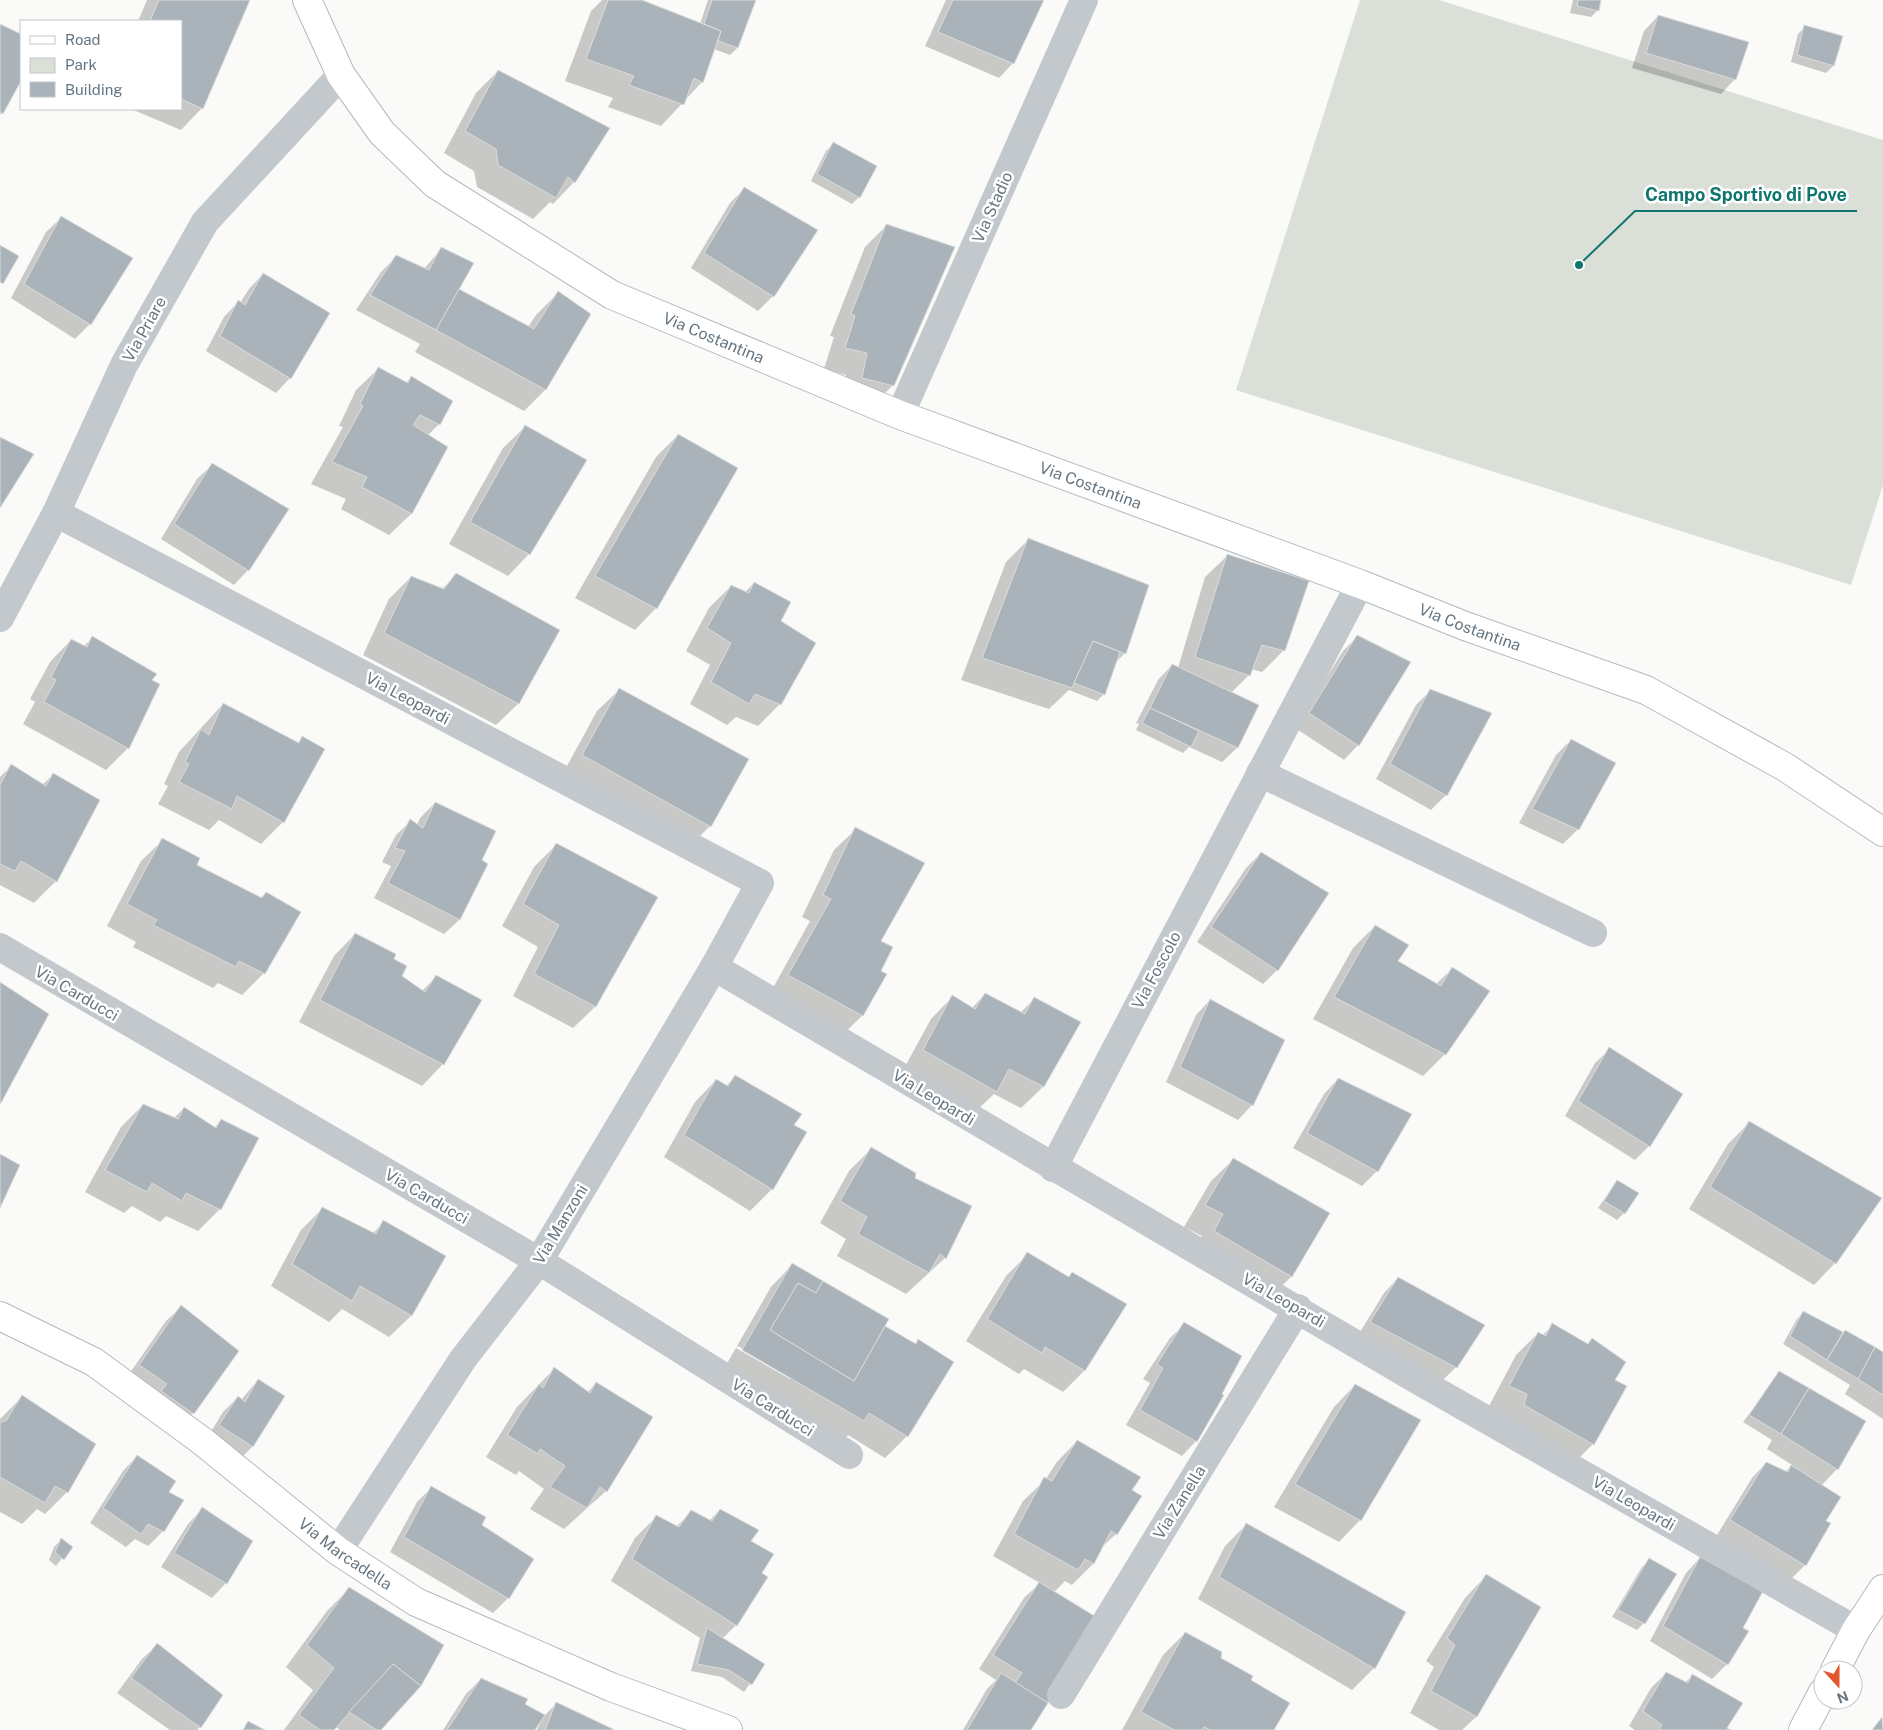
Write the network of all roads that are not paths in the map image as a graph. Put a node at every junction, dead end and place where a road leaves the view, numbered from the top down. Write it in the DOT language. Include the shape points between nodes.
graph roads {
  1 [pos="307,0"];
  2 [pos="1084,0"];
  3 [pos="341,75"];
  4 [pos="900,415"];
  5 [pos="56,513"];
  6 [pos="1360,584"];
  7 [pos="0,618"];
  8 [pos="1260,773"];
  9 [pos="1883,832"];
  10 [pos="760,883"];
  11 [pos="1593,933"];
  12 [pos="0,947"];
  13 [pos="714,967"];
  14 [pos="1053,1168"];
  15 [pos="539,1261"];
  16 [pos="1298,1308"];
  17 [pos="0,1316"];
  18 [pos="849,1455"];
  19 [pos="338,1550"];
  20 [pos="1883,1589"];
  21 [pos="1856,1630"];
  22 [pos="1840,1660"];
  23 [pos="1060,1695"];
  24 [pos="1814,1710"];
  25 [pos="728,1730"];
  26 [pos="1803,1730"];
  1 -- 3 [label="street, Via Costantina"];
  2 -- 4 [label="street, Via Stadio"];
  3 -- 4 [label="street, Via Costantina" via="382,133 435,184 612,295"];
  3 -- 5 [label="street, Via Priare" via="204,222 124,365"];
  4 -- 6 [label="street, Via Costantina"];
  5 -- 7 [label="street, Via Priare"];
  5 -- 10 [label="street, Via Leopardi"];
  6 -- 8 [label="street, Via Foscolo"];
  6 -- 9 [label="street, Via Costantina" via="1465,626 1646,690 1785,767"];
  8 -- 11 [label="street"];
  8 -- 14 [label="street, Via Foscolo"];
  10 -- 13 [label="street, Via Manzoni"];
  12 -- 15 [label="street, Via Carducci"];
  13 -- 14 [label="street, Via Leopardi"];
  13 -- 15 [label="street, Via Manzoni"];
  14 -- 16 [label="street, Via Leopardi"];
  15 -- 18 [label="street, Via Carducci"];
  15 -- 19 [label="street, Via Manzoni" via="463,1359"];
  16 -- 21 [label="street, Via Leopardi" via="1434,1390"];
  16 -- 23 [label="street, Via Zanella"];
  17 -- 19 [label="street, Via Marcadella" via="94,1362 202,1441"];
  19 -- 25 [label="street, Via Marcadella" via="416,1602 611,1687"];
  20 -- 21 [label="street"];
  21 -- 22 [label="street"];
  24 -- 26 [label="street"];
}
